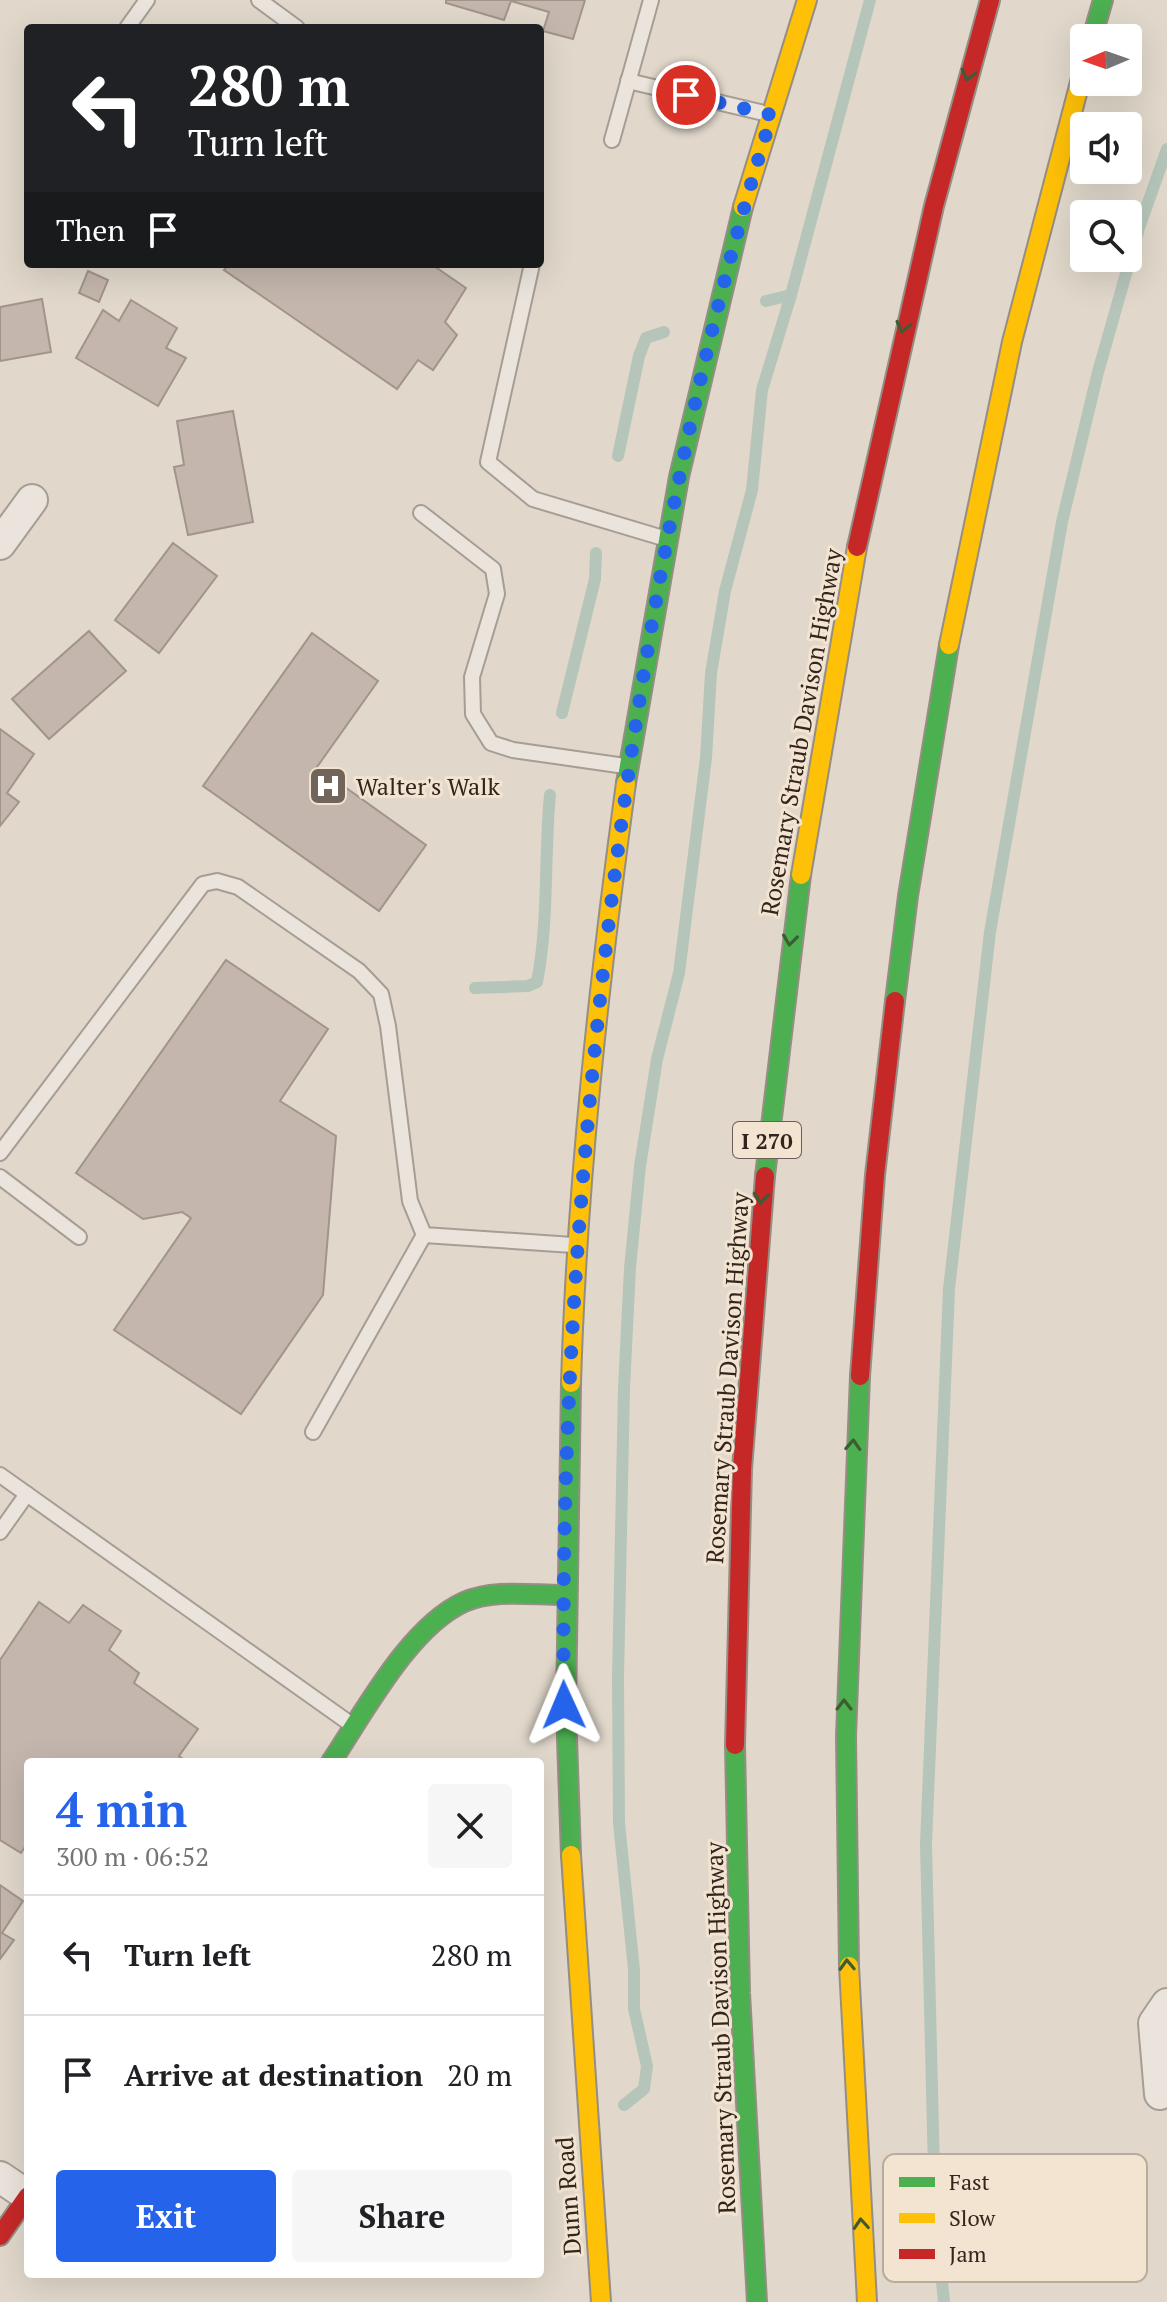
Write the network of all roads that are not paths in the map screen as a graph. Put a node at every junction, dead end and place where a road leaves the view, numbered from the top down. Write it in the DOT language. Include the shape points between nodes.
graph roads {
  1 [pos="147,0"];
  2 [pos="259,0"];
  3 [pos="651,0"];
  4 [pos="807,0"];
  5 [pos="990,0"];
  6 [pos="1103,0"];
  7 [pos="130,24"];
  8 [pos="292,24"];
  9 [pos="1096,24"];
  10 [pos="628,81"];
  11 [pos="1076,96"];
  12 [pos="772,115"];
  13 [pos="612,140"];
  14 [pos="531,268"];
  15 [pos="32,500"];
  16 [pos="421,513"];
  17 [pos="668,540"];
  18 [pos="0,544"];
  19 [pos="630,766"];
  20 [pos="0,1153"];
  21 [pos="0,1177"];
  22 [pos="424,1235"];
  23 [pos="79,1237"];
  24 [pos="577,1245"];
  25 [pos="313,1432"];
  26 [pos="0,1475"];
  27 [pos="27,1494"];
  28 [pos="0,1532"];
  29 [pos="562,1595"];
  30 [pos="355,1727"];
  31 [pos="334,1758"];
  32 [pos="1167,2004"];
  33 [pos="1160,2094"];
  34 [pos="0,2177"];
  35 [pos="24,2193"];
  36 [pos="24,2202"];
  37 [pos="0,2236"];
  38 [pos="601,2302"];
  39 [pos="757,2302"];
  40 [pos="867,2302"];
  1 -- 7 [label="lane"];
  2 -- 8 [label="lane"];
  3 -- 10 [label="lane"];
  4 -- 12 [label="main road, Dunn Road"];
  5 -- 39 [label="main road, Rosemary Straub Davison Highway / I 270, one-way" via="930,214 881,421 804,836 776,1047 741,1475 735,1686 736,1899"];
  6 -- 9 [label="main road"];
  10 -- 12 [label="lane"];
  10 -- 13 [label="lane"];
  40 -- 11 [label="main road, one-way" via="851,2086 844,1659 868,1230 890,1021 957,595"];
  12 -- 17 [label="main road, Dunn Road" via="743,208"];
  14 -- 17 [label="lane" via="488,462 533,499"];
  15 -- 18 [label="street"];
  16 -- 19 [label="lane" via="493,569 497,594 472,677 473,714 491,743"];
  17 -- 19 [label="main road, Dunn Road"];
  19 -- 24 [label="main road, Dunn Road" via="603,964"];
  20 -- 22 [label="lane" via="203,884 217,881 238,887 359,971 381,994 410,1201"];
  21 -- 23 [label="lane"];
  22 -- 24 [label="lane"];
  22 -- 25 [label="lane"];
  24 -- 29 [label="main road, Dunn Road"];
  26 -- 27 [label="lane"];
  27 -- 28 [label="lane"];
  27 -- 30 [label="lane"];
  29 -- 30 [label="main road" via="500,1594 464,1602 435,1621"];
  29 -- 38 [label="main road, Dunn Road" via="571,1926"];
  30 -- 31 [label="main road"];
  32 -- 33 [label="street" via="1154,2023"];
  34 -- 35 [label="street"];
  36 -- 37 [label="main road"];
}
